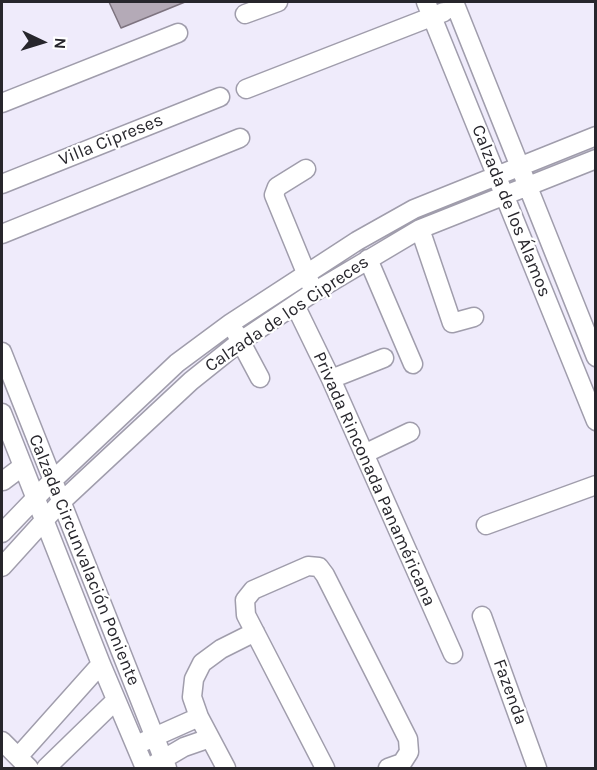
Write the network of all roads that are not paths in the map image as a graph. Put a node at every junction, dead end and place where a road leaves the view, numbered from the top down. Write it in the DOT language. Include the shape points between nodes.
graph roads {
  1 [pos="278,2"];
  2 [pos="455,4"];
  3 [pos="429,9"];
  4 [pos="245,14"];
  5 [pos="178,33"];
  6 [pos="246,90"];
  7 [pos="220,97"];
  8 [pos="2,103"];
  9 [pos="596,136"];
  10 [pos="240,138"];
  11 [pos="596,159"];
  12 [pos="520,166"];
  13 [pos="306,169"];
  14 [pos="497,176"];
  15 [pos="2,184"];
  16 [pos="528,186"];
  17 [pos="504,195"];
  18 [pos="420,229"];
  19 [pos="2,234"];
  20 [pos="368,259"];
  21 [pos="306,275"];
  22 [pos="314,292"];
  23 [pos="295,306"];
  24 [pos="474,317"];
  25 [pos="231,323"];
  26 [pos="241,341"];
  27 [pos="2,352"];
  28 [pos="384,357"];
  29 [pos="596,357"];
  30 [pos="413,364"];
  31 [pos="260,378"];
  32 [pos="330,379"];
  33 [pos="2,416"];
  34 [pos="596,421"];
  35 [pos="411,432"];
  36 [pos="364,454"];
  37 [pos="23,466"];
  38 [pos="52,481"];
  39 [pos="3,482"];
  40 [pos="596,485"];
  41 [pos="35,498"];
  42 [pos="60,503"];
  43 [pos="44,522"];
  44 [pos="486,525"];
  45 [pos="2,533"];
  46 [pos="2,567"];
  47 [pos="482,616"];
  48 [pos="255,632"];
  49 [pos="453,654"];
  50 [pos="101,664"];
  51 [pos="116,700"];
  52 [pos="199,717"];
  53 [pos="154,736"];
  54 [pos="210,738"];
  55 [pos="2,741"];
  56 [pos="135,746"];
  57 [pos="24,763"];
  58 [pos="156,766"];
  59 [pos="46,768"];
  60 [pos="226,768"];
  61 [pos="325,768"];
  62 [pos="388,768"];
  63 [pos="537,768"];
  1 -- 4 [label="street"];
  2 -- 3 [label="street"];
  2 -- 12 [label="street, Calzada de los Álamos"];
  3 -- 6 [label="street"];
  3 -- 14 [label="street, Calzada de los Álamos"];
  5 -- 8 [label="street"];
  7 -- 15 [label="street, Villa Cipreses"];
  9 -- 12 [label="street, Calzada de los Cipreces"];
  10 -- 19 [label="street"];
  11 -- 16 [label="street, Calzada de los Cipreces"];
  12 -- 14 [label="street, Calzada de los Cipreces"];
  12 -- 16 [label="street, Calzada de los Álamos"];
  13 -- 21 [label="street" via="277,187 274,195"];
  14 -- 17 [label="street, Calzada de los Álamos"];
  14 -- 21 [label="street, Calzada de los Cipreces" via="414,209"];
  16 -- 17 [label="street, Calzada de los Cipreces"];
  16 -- 29 [label="street, Calzada de los Álamos"];
  17 -- 18 [label="street, Calzada de los Cipreces"];
  17 -- 34 [label="street, Calzada de los Álamos"];
  18 -- 20 [label="street, Calzada de los Cipreces"];
  18 -- 24 [label="street" via="452,322"];
  20 -- 22 [label="street, Calzada de los Cipreces"];
  20 -- 30 [label="street"];
  21 -- 22 [label="street"];
  21 -- 25 [label="street, Calzada de los Cipreces"];
  22 -- 23 [label="street, Calzada de los Cipreces"];
  23 -- 26 [label="street, Calzada de los Cipreces"];
  23 -- 32 [label="street, Privada Rinconada Panaméricana"];
  25 -- 26 [label="street"];
  25 -- 38 [label="street, Calzada de los Cipreces" via="177,363"];
  26 -- 31 [label="street"];
  26 -- 42 [label="street, Calzada de los Cipreces" via="191,381"];
  27 -- 38 [label="street, Calzada Circunvalación Poniente"];
  28 -- 32 [label="street"];
  32 -- 36 [label="street, Privada Rinconada Panaméricana"];
  33 -- 37 [label="street, Calzada Circunvalación Poniente"];
  35 -- 36 [label="street"];
  36 -- 49 [label="street, Privada Rinconada Panaméricana"];
  37 -- 39 [label="street"];
  37 -- 41 [label="street, Calzada Circunvalación Poniente"];
  38 -- 41 [label="street, Calzada de los Cipreces"];
  38 -- 42 [label="street, Calzada Circunvalación Poniente"];
  40 -- 44 [label="street"];
  41 -- 43 [label="street, Calzada Circunvalación Poniente"];
  41 -- 45 [label="street, Calzada de los Cipreces"];
  42 -- 43 [label="street, Calzada de los Cipreces"];
  42 -- 53 [label="street, Calzada Circunvalación Poniente"];
  43 -- 46 [label="street, Calzada de los Cipreces"];
  43 -- 50 [label="street, Calzada Circunvalación Poniente"];
  47 -- 63 [label="street, Fazenda"];
  48 -- 52 [label="street" via="202,663 194,679 192,697"];
  48 -- 61 [label="street"];
  48 -- 62 [label="street" via="246,615 245,600 253,590 308,566 318,567 408,739 409,752 402,763"];
  50 -- 51 [label="street, Calzada Circunvalación Poniente"];
  50 -- 57 [label="street"];
  51 -- 56 [label="street, Calzada Circunvalación Poniente"];
  51 -- 59 [label="street"];
  52 -- 53 [label="street"];
  52 -- 54 [label="street"];
  53 -- 56 [label="street"];
  53 -- 58 [label="street, Calzada Circunvalación Poniente"];
  54 -- 58 [label="street" via="184,747"];
  54 -- 60 [label="street"];
  55 -- 57 [label="street"];
  56 -- 58 [label="street, Calzada Circunvalación Poniente"];
}
